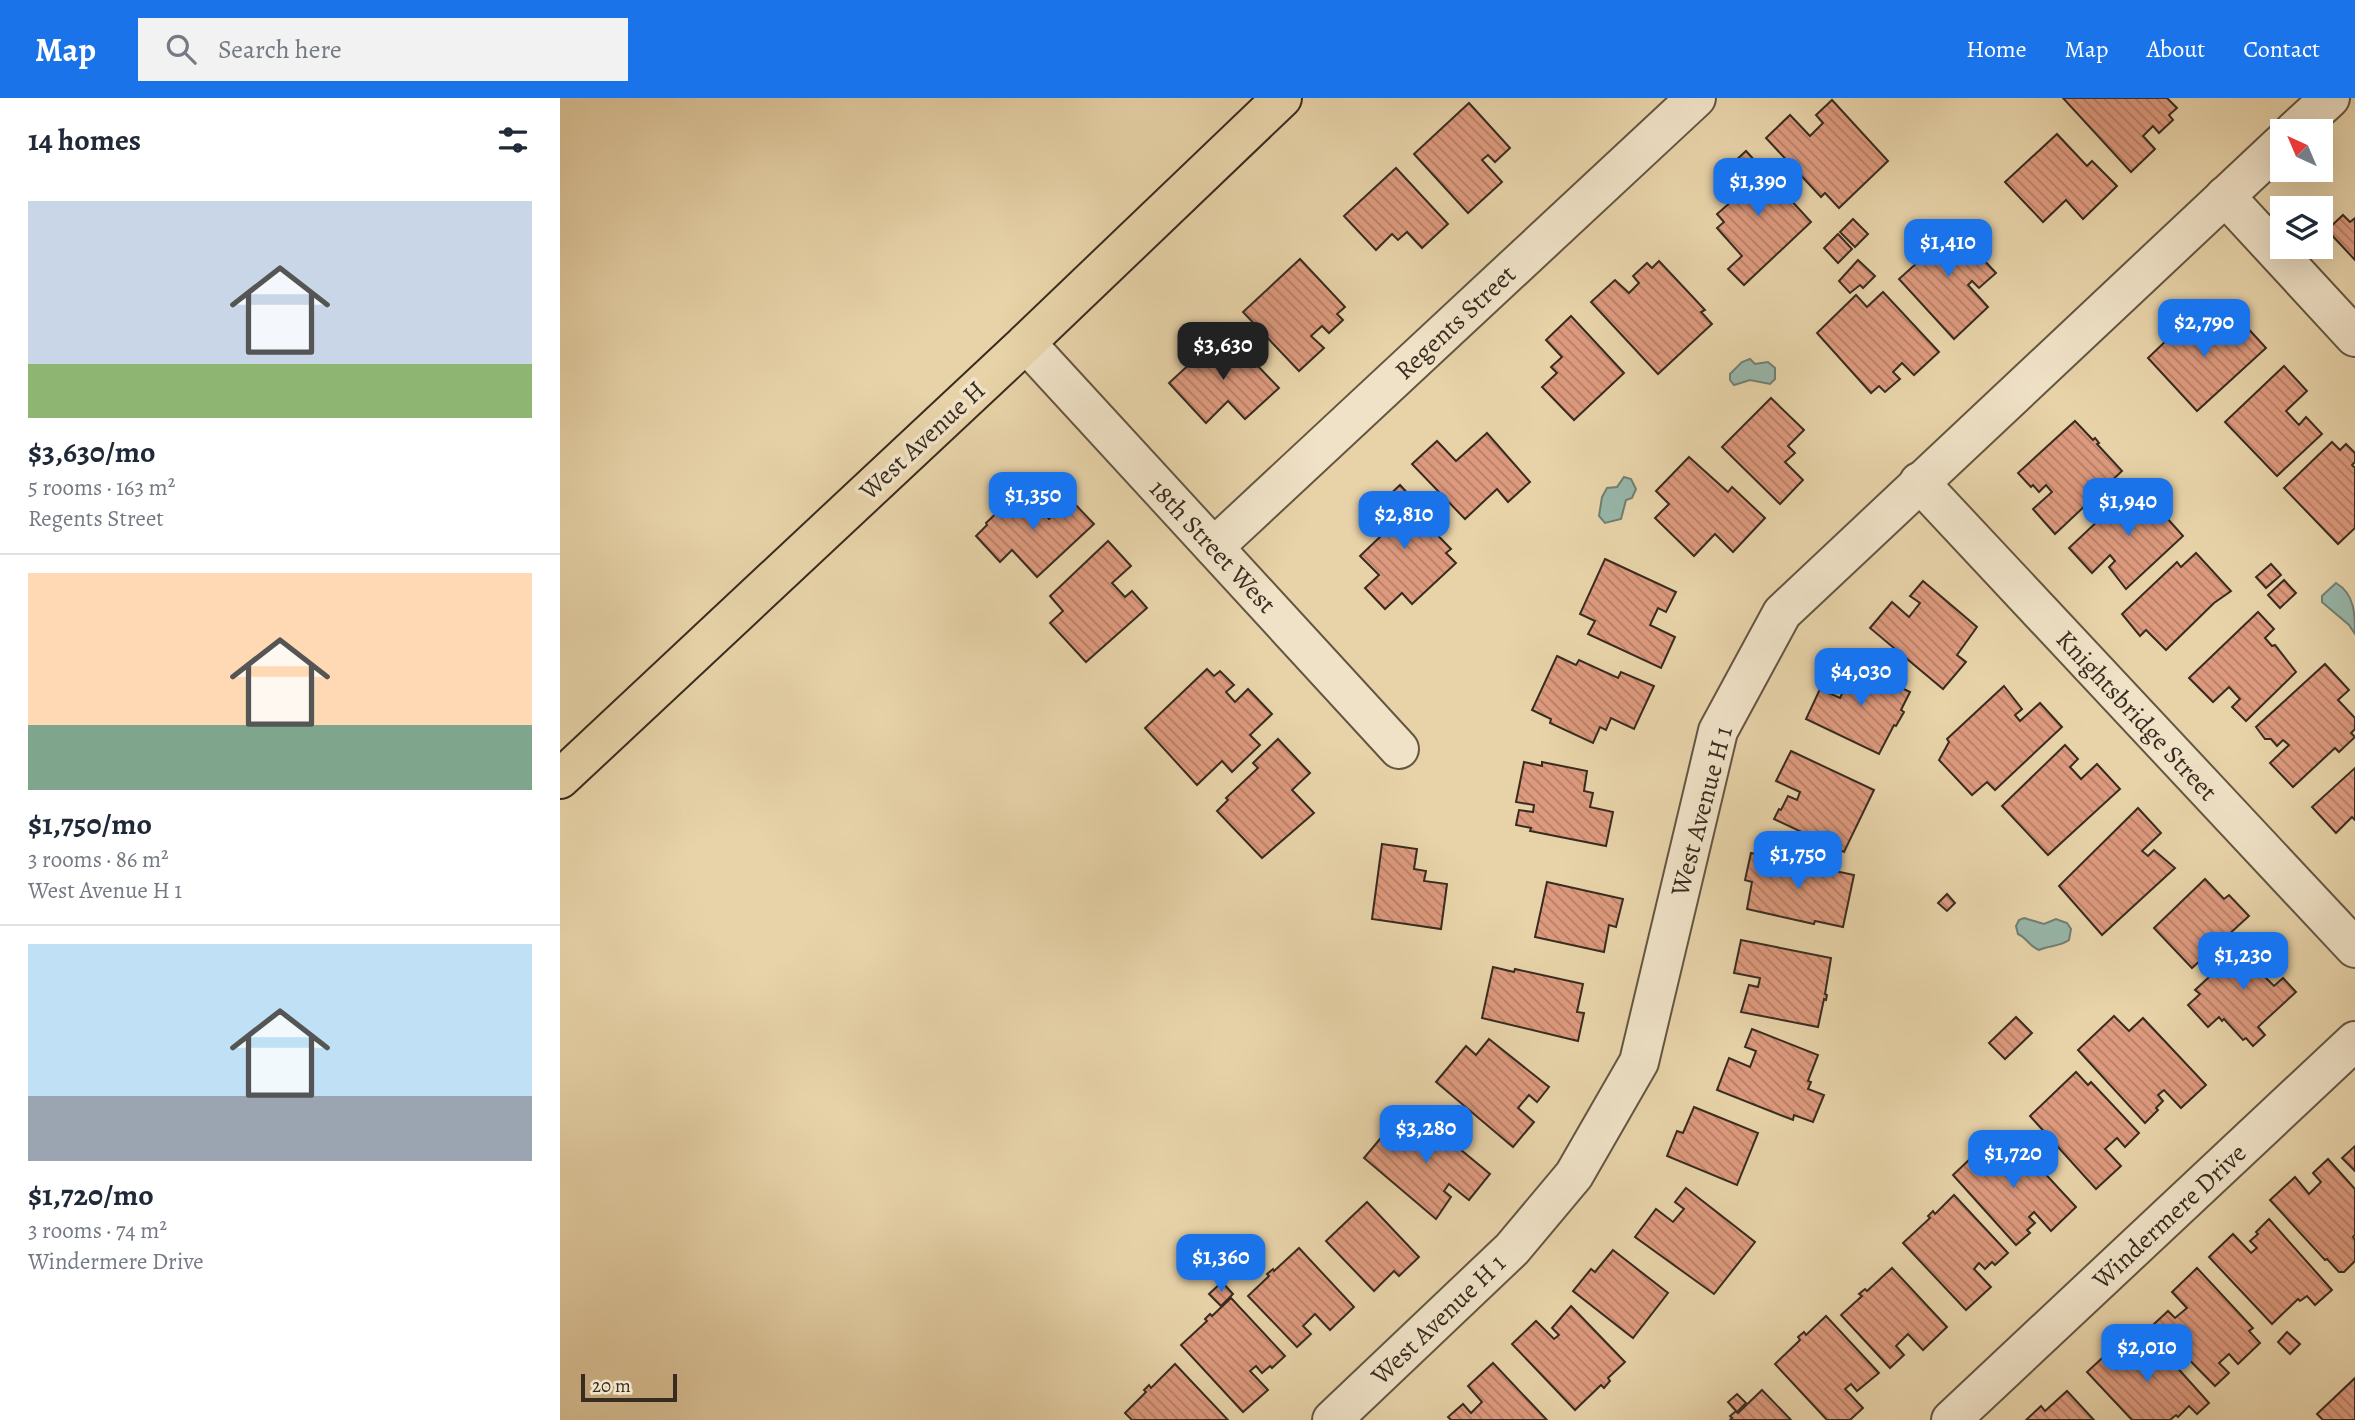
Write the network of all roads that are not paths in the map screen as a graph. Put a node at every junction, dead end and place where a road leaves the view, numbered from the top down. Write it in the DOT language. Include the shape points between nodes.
graph roads {
  1 [pos="1282,98"];
  2 [pos="1696,98"];
  3 [pos="2330,98"];
  4 [pos="2307,119"];
  5 [pos="2270,154"];
  6 [pos="2225,196"];
  7 [pos="2355,337"];
  8 [pos="1026,343"];
  9 [pos="1919,482"];
  10 [pos="1214,547"];
  11 [pos="1399,748"];
  12 [pos="560,779"];
  13 [pos="2355,948"];
  14 [pos="2355,1041"];
  15 [pos="1332,1420"];
  16 [pos="1951,1420"];
  1 -- 8 [label="main road, West Avenue H"];
  2 -- 10 [label="street, Regents Street"];
  3 -- 4 [label="street"];
  5 -- 6 [label="street, West Avenue H 1"];
  6 -- 7 [label="street"];
  6 -- 9 [label="street, West Avenue H 1"];
  8 -- 10 [label="street, 18th Street West"];
  8 -- 12 [label="main road, West Avenue H"];
  9 -- 13 [label="street, Knightsbridge Street"];
  9 -- 15 [label="street, West Avenue H 1" via="1782,613 1718,731 1639,1062 1574,1175 1512,1248"];
  10 -- 11 [label="street, 18th Street West"];
  14 -- 16 [label="street, Windermere Drive"];
}
